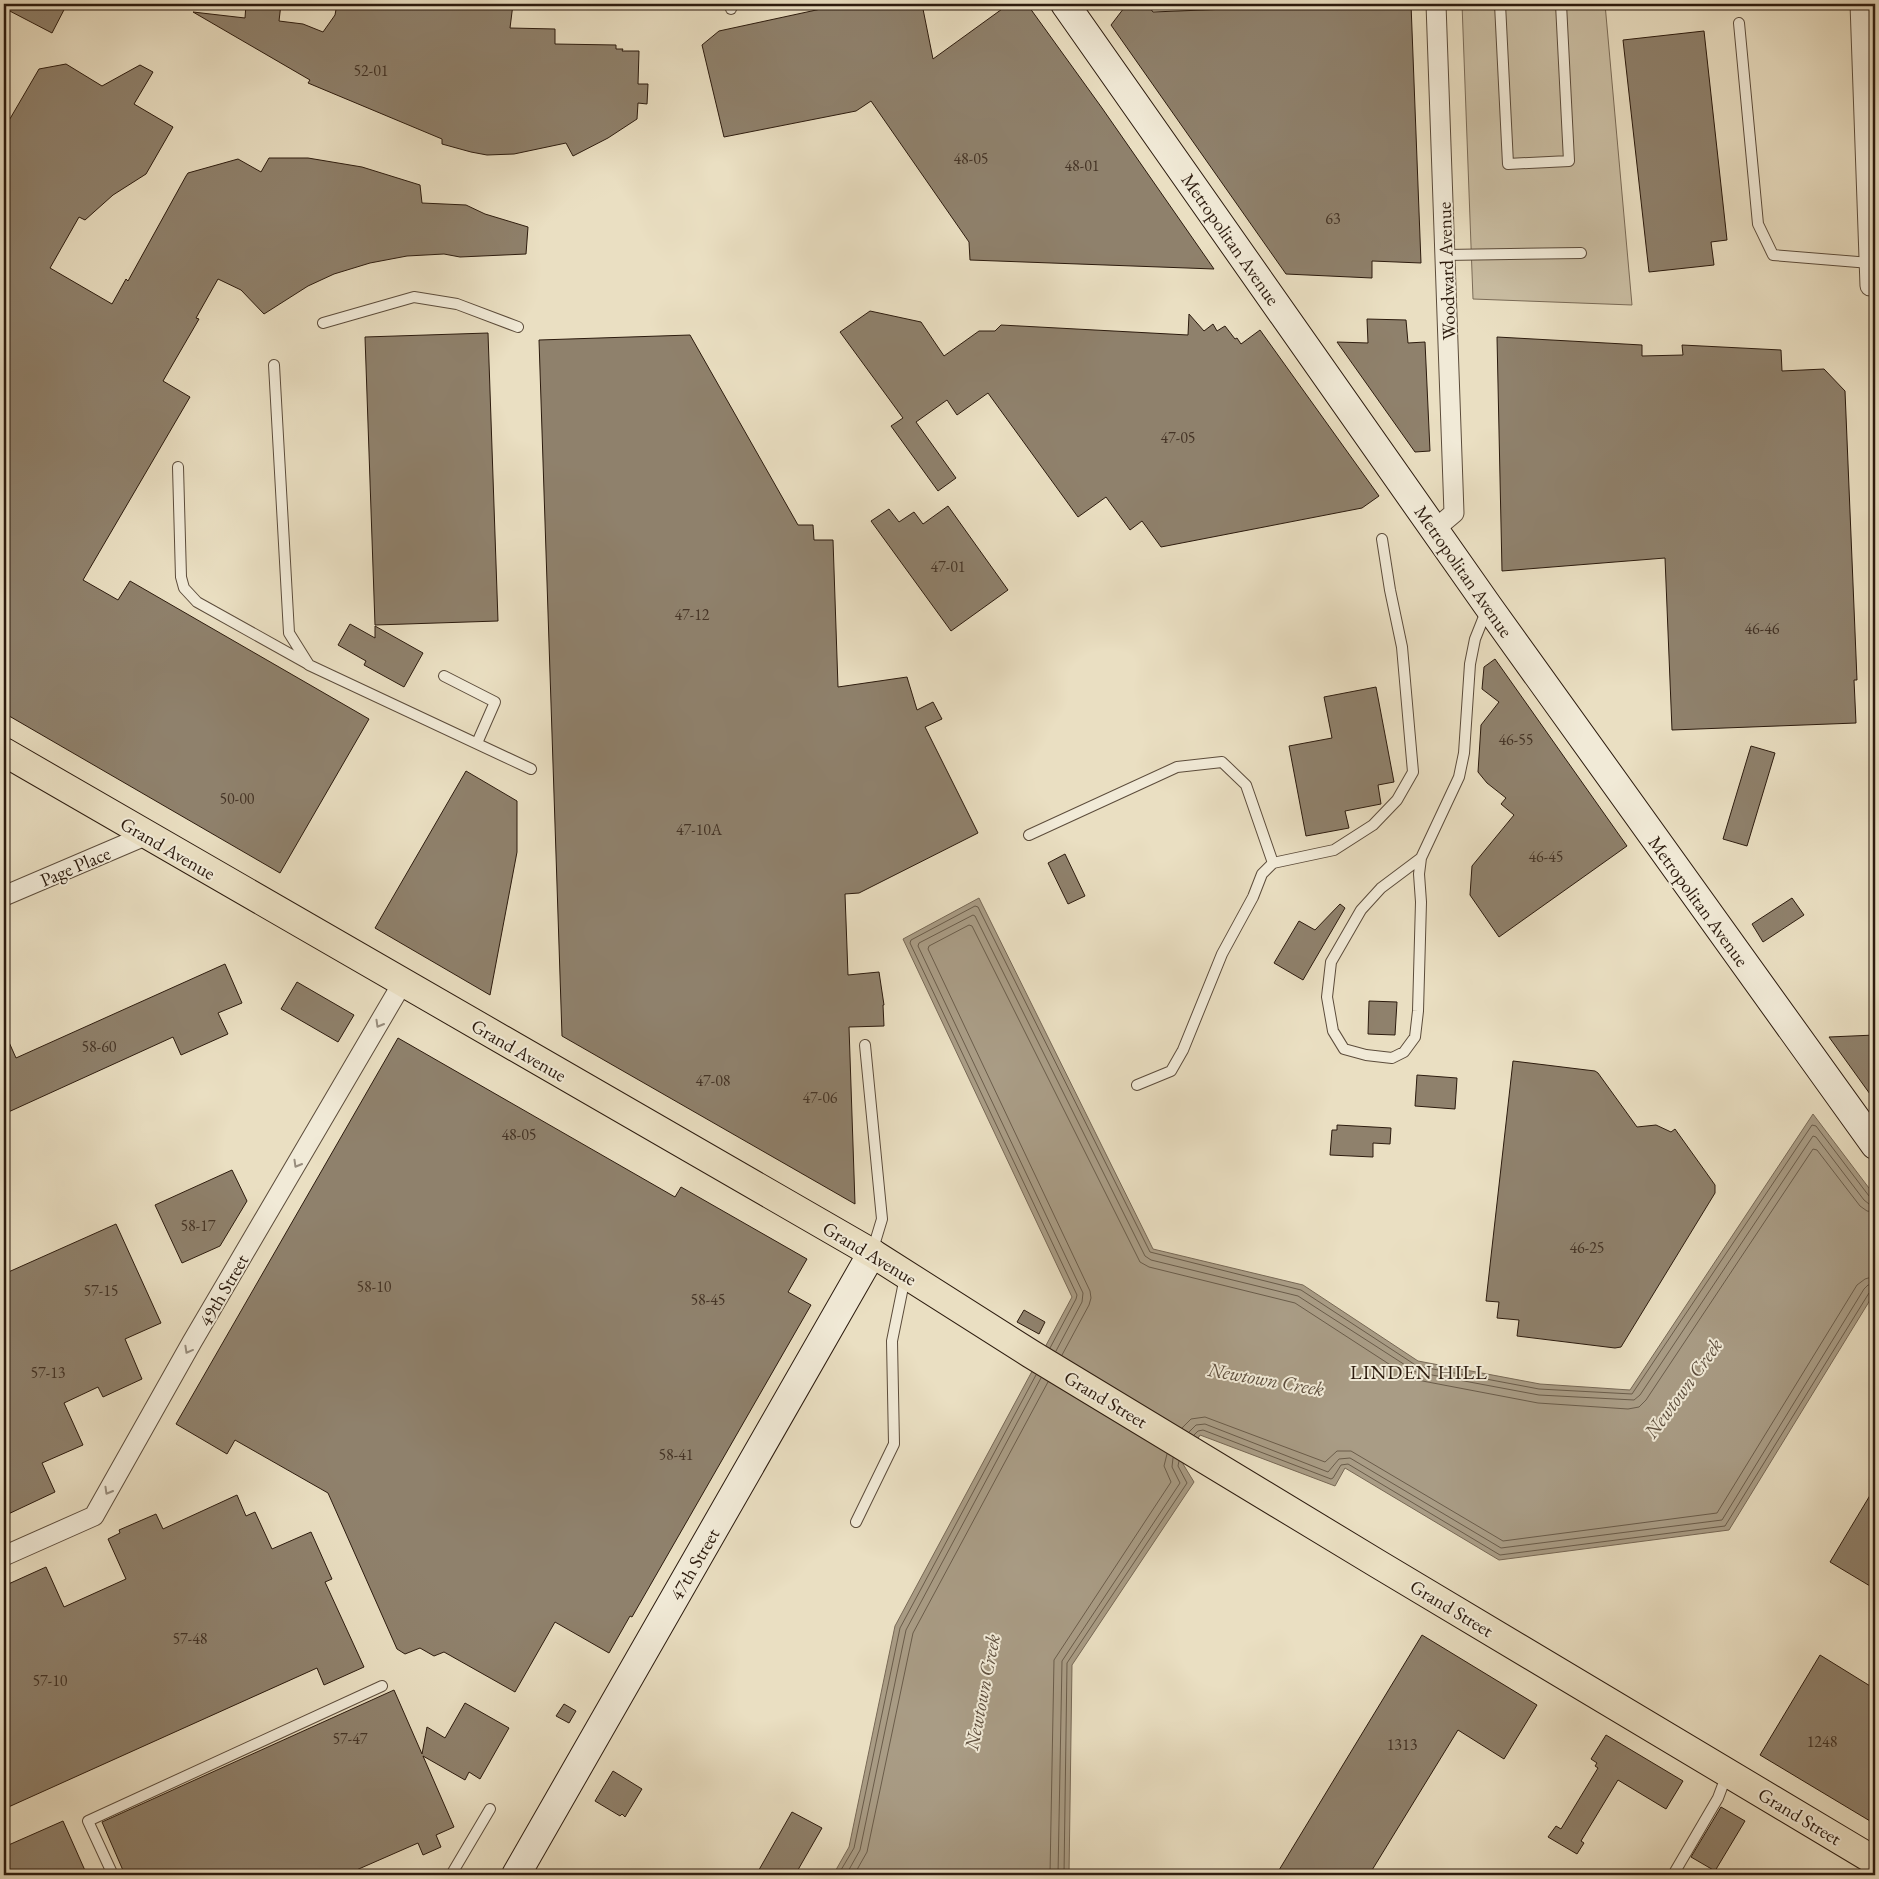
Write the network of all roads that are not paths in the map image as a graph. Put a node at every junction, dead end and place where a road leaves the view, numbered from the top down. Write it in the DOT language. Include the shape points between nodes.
graph roads {
  1 [pos="1066,4"];
  2 [pos="1436,4"];
  3 [pos="1500,4"];
  4 [pos="1561,4"];
  5 [pos="1860,4"];
  6 [pos="1739,23"];
  7 [pos="1581,253"];
  8 [pos="1445,254"];
  9 [pos="1870,263"];
  10 [pos="1870,286"];
  11 [pos="324,323"];
  12 [pos="518,326"];
  13 [pos="274,365"];
  14 [pos="178,467"];
  15 [pos="1435,528"];
  16 [pos="1382,539"];
  17 [pos="1488,606"];
  18 [pos="309,665"];
  19 [pos="444,676"];
  20 [pos="477,744"];
  21 [pos="4,752"];
  22 [pos="531,769"];
  23 [pos="146,835"];
  24 [pos="1029,835"];
  25 [pos="1421,858"];
  26 [pos="1273,863"];
  27 [pos="4,896"];
  28 [pos="403,982"];
  29 [pos="865,1045"];
  30 [pos="1137,1085"];
  31 [pos="1873,1138"];
  32 [pos="872,1253"];
  33 [pos="906,1274"];
  34 [pos="1031,1354"];
  35 [pos="856,1522"];
  36 [pos="4,1556"];
  37 [pos="382,1686"];
  38 [pos="1727,1774"];
  39 [pos="490,1809"];
  40 [pos="1875,1861"];
  41 [pos="112,1875"];
  42 [pos="451,1875"];
  43 [pos="516,1875"];
  44 [pos="1673,1875"];
  1 -- 15 [label="main road, Metropolitan Avenue"];
  2 -- 8 [label="street, Woodward Avenue"];
  3 -- 4 [label="lane" via="1508,164 1568,161"];
  5 -- 9 [label="street"];
  6 -- 9 [label="lane" via="1758,224 1773,255"];
  7 -- 8 [label="lane"];
  8 -- 15 [label="street, Woodward Avenue" via="1454,513"];
  9 -- 10 [label="street"];
  11 -- 12 [label="lane" via="414,297 457,304"];
  13 -- 18 [label="lane" via="289,633"];
  14 -- 18 [label="lane" via="184,588 197,602"];
  15 -- 17 [label="main road, Metropolitan Avenue"];
  16 -- 26 [label="lane" via="1402,647 1413,772 1397,800 1373,825 1334,850"];
  17 -- 25 [label="lane" via="1475,639 1470,664 1464,753 1459,777"];
  17 -- 31 [label="main road, Metropolitan Avenue"];
  18 -- 20 [label="lane"];
  19 -- 20 [label="lane" via="495,702"];
  20 -- 22 [label="lane"];
  21 -- 23 [label="main road, Grand Avenue"];
  23 -- 27 [label="street, Page Place"];
  23 -- 28 [label="main road, Grand Avenue"];
  24 -- 26 [label="lane" via="1177,767 1222,762 1246,785"];
  25 -- 25 [label="lane" via="1419,1001 1415,1037 1404,1052 1392,1058 1344,1049 1333,1031 1327,997 1332,962 1361,910 1380,888"];
  26 -- 30 [label="lane" via="1262,874 1222,954 1183,1050 1171,1071"];
  28 -- 32 [label="main road, Grand Avenue"];
  28 -- 36 [label="street, 49th Street, one-way" via="94,1516"];
  29 -- 32 [label="lane" via="882,1219"];
  32 -- 33 [label="main road, Grand Avenue"];
  32 -- 43 [label="main road, 47th Street"];
  33 -- 34 [label="main road, Grand Avenue"];
  33 -- 35 [label="lane" via="892,1341 894,1444"];
  34 -- 38 [label="main road, Grand Street"];
  37 -- 41 [label="lane" via="88,1821"];
  38 -- 40 [label="main road, Grand Street"];
  38 -- 44 [label="lane" via="1718,1798"];
  39 -- 42 [label="lane"];
}
